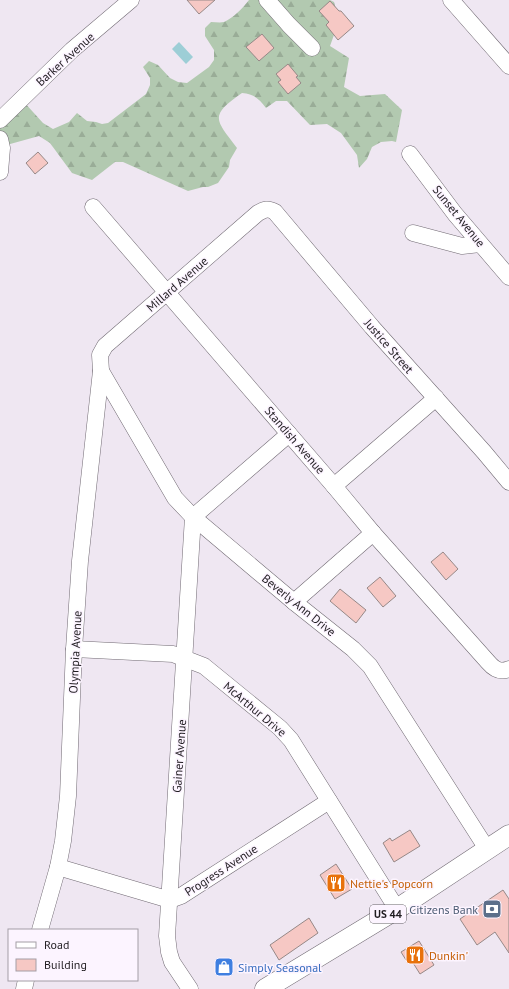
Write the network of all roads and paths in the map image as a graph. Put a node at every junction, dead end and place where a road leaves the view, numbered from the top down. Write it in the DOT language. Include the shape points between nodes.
graph roads {
  1 [pos="131,0"];
  2 [pos="267,0"];
  3 [pos="451,0"];
  4 [pos="312,48"];
  5 [pos="509,66"];
  6 [pos="0,120"];
  7 [pos="0,139"];
  8 [pos="410,154"];
  9 [pos="0,172"];
  10 [pos="93,207"];
  11 [pos="270,209"];
  12 [pos="413,233"];
  13 [pos="480,244"];
  14 [pos="509,277"];
  15 [pos="166,293"];
  16 [pos="101,371"];
  17 [pos="436,398"];
  18 [pos="289,434"];
  19 [pos="509,482"];
  20 [pos="334,486"];
  21 [pos="192,517"];
  22 [pos="372,533"];
  23 [pos="294,602"];
  24 [pos="74,649"];
  25 [pos="185,658"];
  26 [pos="504,670"];
  27 [pos="329,801"];
  28 [pos="509,835"];
  29 [pos="487,849"];
  30 [pos="58,867"];
  31 [pos="170,900"];
  32 [pos="397,909"];
  33 [pos="40,929"];
  34 [pos="190,989"];
  35 [pos="264,989"];
  1 -- 6 [label="street, Barker Avenue" via="72,50"];
  2 -- 4 [label="street"];
  3 -- 5 [label="street"];
  7 -- 9 [label="street"];
  8 -- 13 [label="street, Sunset Avenue"];
  10 -- 15 [label="street, Standish Avenue"];
  11 -- 15 [label="street, Millard Avenue" via="258,213"];
  11 -- 17 [label="street, Justice Street"];
  12 -- 13 [label="street" via="462,246"];
  13 -- 14 [label="street, Sunset Avenue"];
  15 -- 16 [label="street, Millard Avenue" via="105,346 100,355"];
  15 -- 18 [label="street, Standish Avenue"];
  16 -- 21 [label="street, Beverly Ann Drive" via="175,498"];
  16 -- 24 [label="street, Olympia Avenue" via="80,561"];
  17 -- 19 [label="street, Justice Street"];
  17 -- 20 [label="street"];
  18 -- 20 [label="street, Standish Avenue"];
  18 -- 21 [label="street"];
  20 -- 22 [label="street, Standish Avenue"];
  21 -- 23 [label="street, Beverly Ann Drive"];
  21 -- 25 [label="street, Gainer Avenue"];
  22 -- 23 [label="street"];
  22 -- 26 [label="street, Standish Avenue" via="488,662 494,668"];
  23 -- 29 [label="street, Beverly Ann Drive" via="353,648 370,666"];
  24 -- 25 [label="street, McArthur Drive" via="173,654"];
  24 -- 30 [label="street, Olympia Avenue" via="68,796"];
  25 -- 27 [label="street, McArthur Drive" via="204,666 286,734"];
  25 -- 31 [label="street, Gainer Avenue"];
  27 -- 31 [label="street, Progress Avenue" via="181,896"];
  27 -- 32 [label="street, McArthur Drive"];
  28 -- 29 [label="main road, US 44"];
  29 -- 32 [label="main road, US 44"];
  30 -- 31 [label="street, Progress Avenue"];
  30 -- 33 [label="street, Olympia Avenue"];
  31 -- 34 [label="street, Gainer Avenue" via="167,936 169,952 172,962"];
  32 -- 35 [label="main road, US 44"];
}
